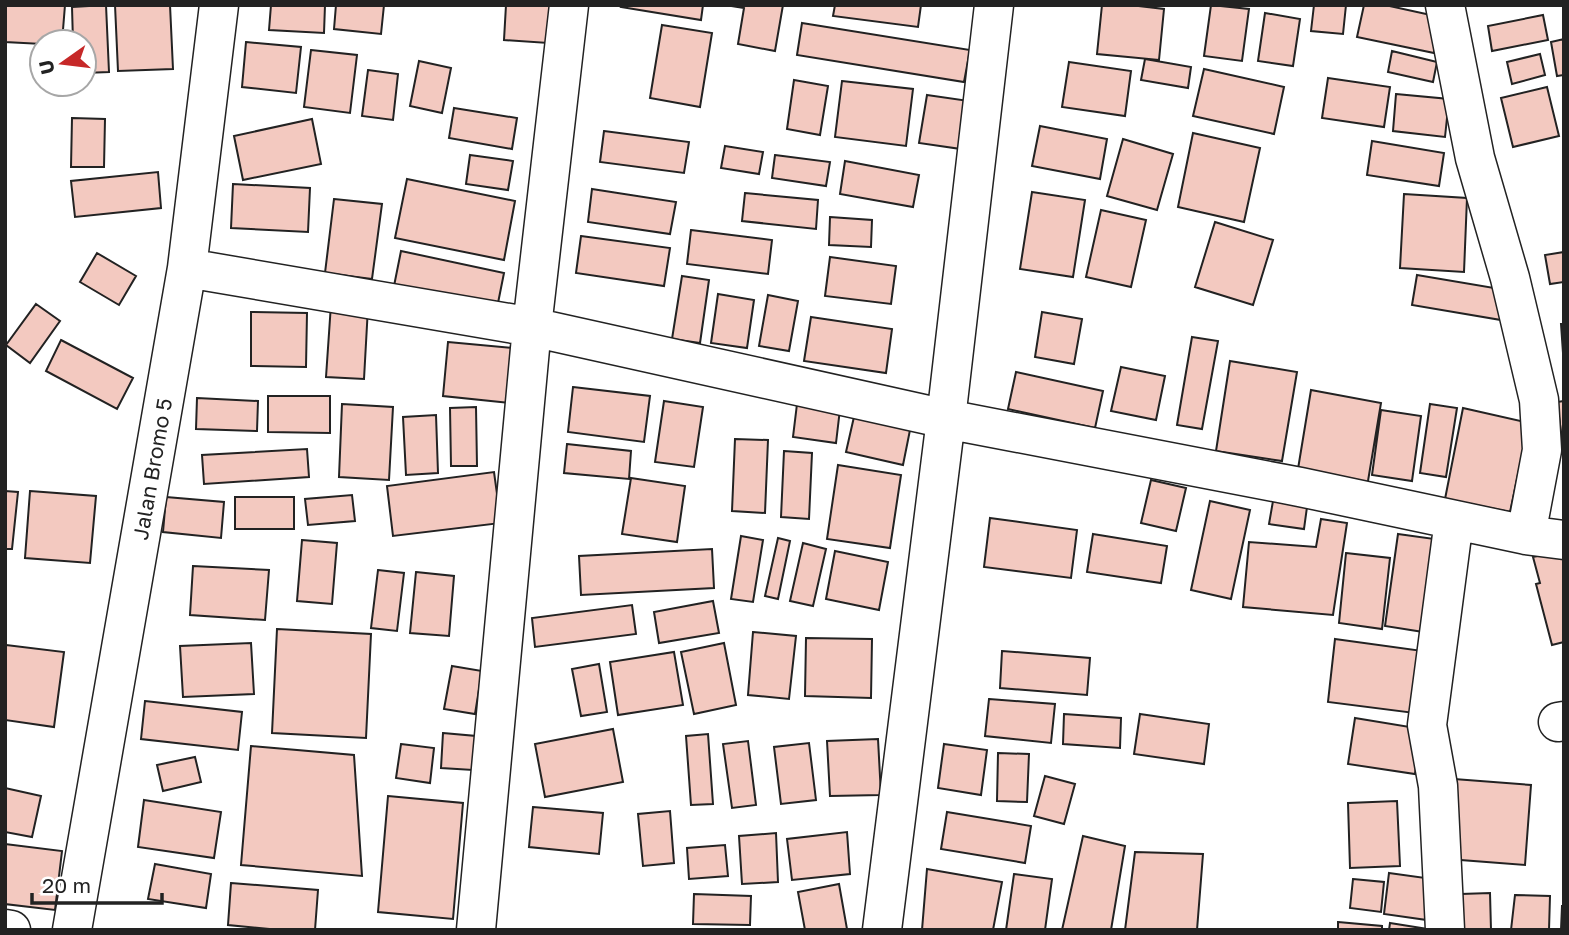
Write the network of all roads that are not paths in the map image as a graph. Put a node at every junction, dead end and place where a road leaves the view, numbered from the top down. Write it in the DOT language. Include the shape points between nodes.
graph roads {
  1 [pos="219,5"];
  2 [pos="569,5"];
  3 [pos="994,5"];
  4 [pos="1445,5"];
  5 [pos="187,268"];
  6 [pos="532,327"];
  7 [pos="946,419"];
  8 [pos="1454,520"];
  9 [pos="1525,535"];
  10 [pos="1564,540"];
  11 [pos="5,929"];
  12 [pos="11,930"];
  13 [pos="72,930"];
  14 [pos="476,930"];
  15 [pos="882,930"];
  16 [pos="1445,930"];
  1 -- 5 [label="street, Jalan Bromo 5"];
  2 -- 6 [label="street"];
  3 -- 7 [label="street"];
  4 -- 9 [label="street" via="1475,158 1539,400 1542,450"];
  5 -- 6 [label="street"];
  5 -- 13 [label="street, Jalan Bromo 5"];
  6 -- 7 [label="street"];
  6 -- 14 [label="street"];
  7 -- 8 [label="street"];
  7 -- 15 [label="street"];
  8 -- 9 [label="street"];
  8 -- 16 [label="street" via="1427,725 1438,786"];
  9 -- 10 [label="street"];
  11 -- 12 [label="street"];
}
